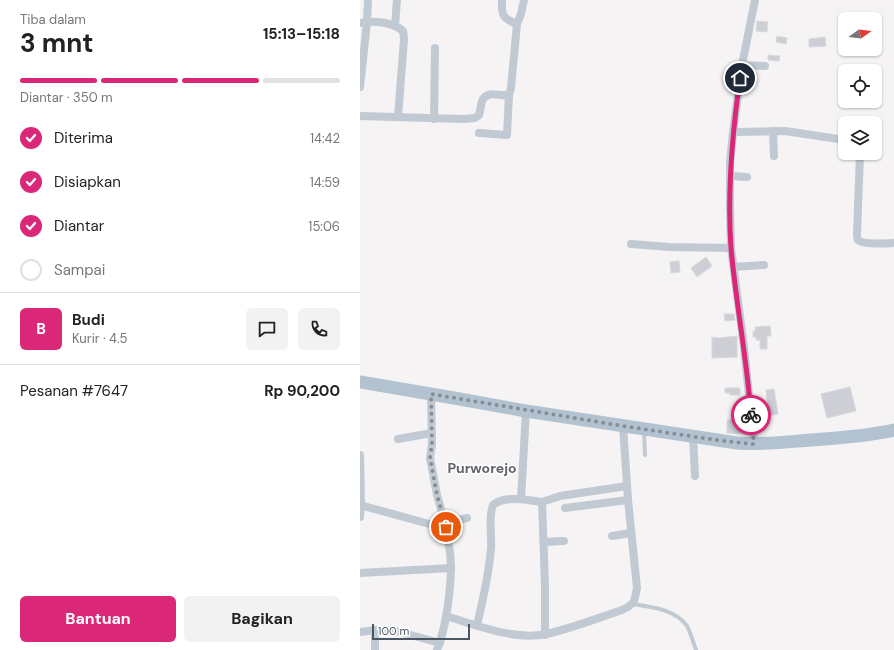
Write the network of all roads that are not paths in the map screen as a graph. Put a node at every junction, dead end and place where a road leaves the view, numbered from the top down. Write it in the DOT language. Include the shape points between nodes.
graph roads {
  1 [pos="368,0"];
  2 [pos="397,0"];
  3 [pos="502,0"];
  4 [pos="524,0"];
  5 [pos="755,0"];
  6 [pos="364,23"];
  7 [pos="517,24"];
  8 [pos="395,26"];
  9 [pos="434,48"];
  10 [pos="742,65"];
  11 [pos="765,66"];
  12 [pos="360,87"];
  13 [pos="509,95"];
  14 [pos="360,116"];
  15 [pos="398,117"];
  16 [pos="434,118"];
  17 [pos="773,131"];
  18 [pos="733,132"];
  19 [pos="480,133"];
  20 [pos="838,139"];
  21 [pos="774,156"];
  22 [pos="860,160"];
  23 [pos="730,176"];
  24 [pos="747,177"];
  25 [pos="894,243"];
  26 [pos="631,244"];
  27 [pos="731,248"];
  28 [pos="764,265"];
  29 [pos="734,267"];
  30 [pos="360,382"];
  31 [pos="431,394"];
  32 [pos="526,411"];
  33 [pos="623,426"];
  34 [pos="644,429"];
  35 [pos="894,430"];
  36 [pos="432,433"];
  37 [pos="693,436"];
  38 [pos="398,439"];
  39 [pos="754,444"];
  40 [pos="360,455"];
  41 [pos="645,455"];
  42 [pos="695,476"];
  43 [pos="627,486"];
  44 [pos="521,499"];
  45 [pos="628,500"];
  46 [pos="542,502"];
  47 [pos="361,505"];
  48 [pos="565,508"];
  49 [pos="360,517"];
  50 [pos="467,518"];
  51 [pos="445,525"];
  52 [pos="631,533"];
  53 [pos="612,536"];
  54 [pos="564,541"];
  55 [pos="544,542"];
  56 [pos="451,568"];
  57 [pos="360,573"];
  58 [pos="632,604"];
  59 [pos="446,616"];
  60 [pos="477,625"];
  61 [pos="375,630"];
  62 [pos="360,632"];
  63 [pos="545,635"];
  64 [pos="438,646"];
  65 [pos="375,650"];
  66 [pos="696,650"];
  1 -- 6 [label="street"];
  2 -- 8 [label="street"];
  3 -- 7 [label="street" via="504,16"];
  4 -- 7 [label="street"];
  5 -- 10 [label="street"];
  6 -- 8 [label="street" via="378,22"];
  6 -- 12 [label="street"];
  7 -- 13 [label="street" via="512,88"];
  8 -- 15 [label="street" via="402,30 404,35"];
  9 -- 16 [label="street"];
  10 -- 11 [label="street"];
  10 -- 18 [label="street"];
  13 -- 16 [label="street" via="485,97 479,115 475,118"];
  13 -- 19 [label="street" via="507,135"];
  14 -- 15 [label="street"];
  15 -- 16 [label="street"];
  17 -- 18 [label="street"];
  17 -- 20 [label="street"];
  17 -- 21 [label="street"];
  18 -- 23 [label="street"];
  22 -- 25 [label="street" via="858,240 866,243"];
  23 -- 24 [label="street"];
  23 -- 27 [label="street"];
  26 -- 27 [label="street"];
  27 -- 29 [label="street"];
  28 -- 29 [label="street"];
  29 -- 39 [label="street"];
  30 -- 31 [label="main road"];
  31 -- 32 [label="main road"];
  31 -- 36 [label="street"];
  32 -- 33 [label="main road"];
  32 -- 44 [label="street"];
  33 -- 34 [label="main road"];
  33 -- 43 [label="street"];
  34 -- 37 [label="main road"];
  34 -- 41 [label="lane"];
  35 -- 39 [label="main road" via="860,436"];
  36 -- 38 [label="street"];
  36 -- 51 [label="street" via="430,458"];
  37 -- 39 [label="main road"];
  37 -- 42 [label="street"];
  40 -- 47 [label="street"];
  43 -- 45 [label="street"];
  43 -- 46 [label="street" via="560,496"];
  44 -- 46 [label="street"];
  44 -- 60 [label="street" via="500,501 492,507 489,571"];
  45 -- 48 [label="street"];
  45 -- 52 [label="street"];
  46 -- 55 [label="street"];
  47 -- 49 [label="street"];
  47 -- 51 [label="street"];
  50 -- 51 [label="street"];
  51 -- 56 [label="street"];
  52 -- 53 [label="street"];
  52 -- 58 [label="street" via="637,588"];
  54 -- 55 [label="street"];
  55 -- 63 [label="street"];
  56 -- 57 [label="street"];
  56 -- 59 [label="street"];
  58 -- 63 [label="street" via="622,610"];
  58 -- 66 [label="lane" via="673,614 688,629"];
  59 -- 60 [label="street"];
  59 -- 64 [label="street"];
  60 -- 63 [label="street" via="507,633"];
  61 -- 62 [label="street"];
  61 -- 64 [label="street" via="392,630"];
  61 -- 65 [label="street"];
}
